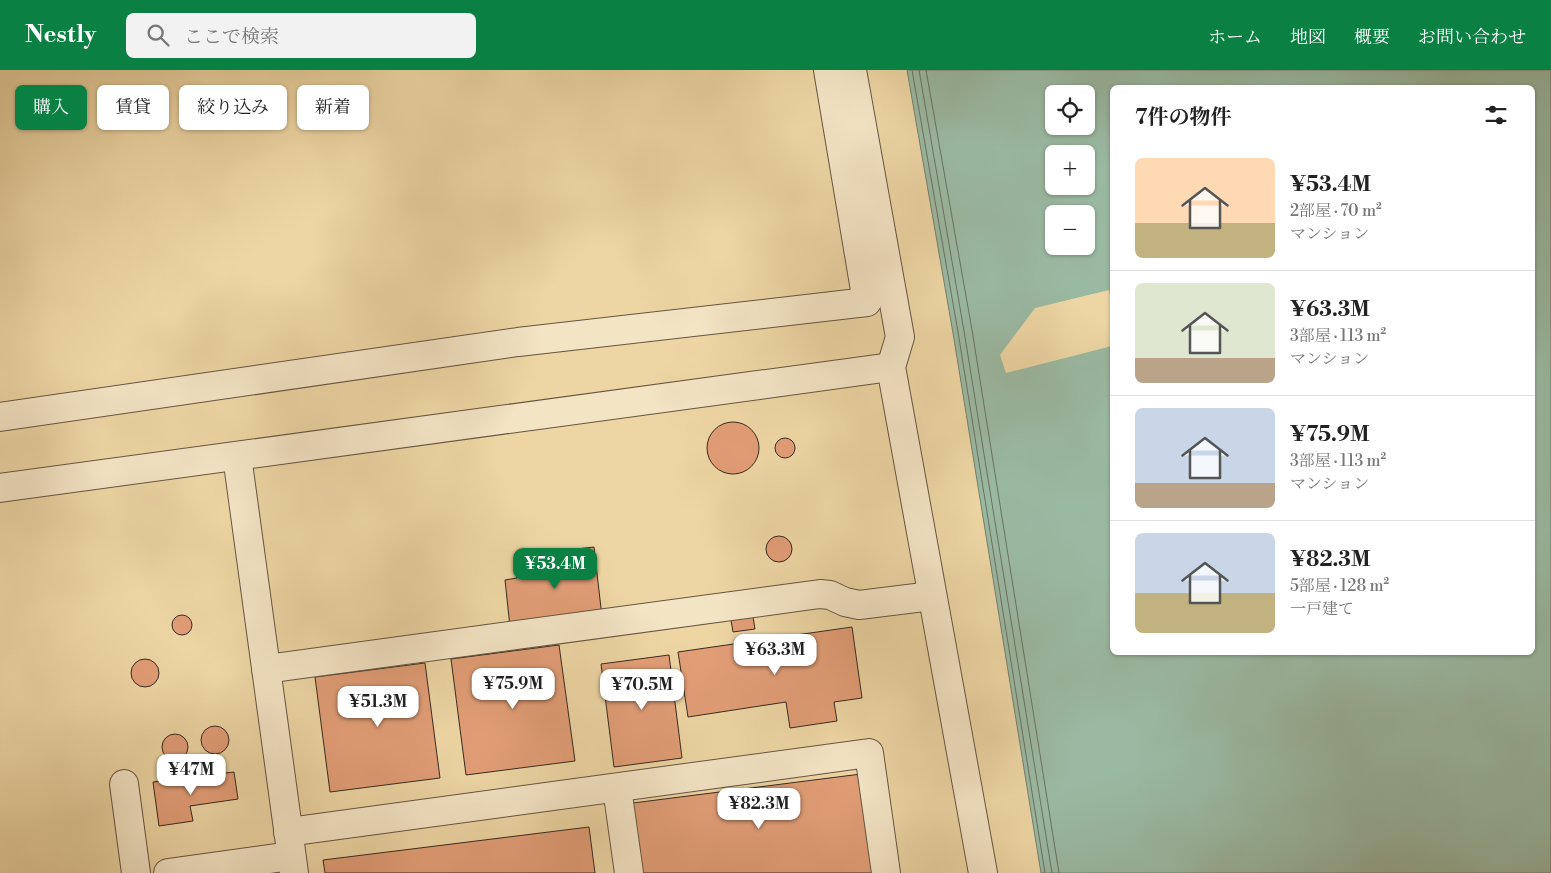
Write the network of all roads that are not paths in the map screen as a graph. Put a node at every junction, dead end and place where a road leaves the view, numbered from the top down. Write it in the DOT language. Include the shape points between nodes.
graph roads {
  1 [pos="828,70"];
  2 [pos="852,70"];
  3 [pos="891,367"];
  4 [pos="0,416"];
  5 [pos="237,456"];
  6 [pos="0,488"];
  7 [pos="932,596"];
  8 [pos="266,669"];
  9 [pos="124,784"];
  10 [pos="617,788"];
  11 [pos="291,854"];
  12 [pos="136,873"];
  13 [pos="168,873"];
  14 [pos="629,873"];
  15 [pos="886,873"];
  16 [pos="983,873"];
  1 -- 4 [label="lane" via="867,302 518,342"];
  2 -- 3 [label="lane" via="900,337"];
  3 -- 5 [label="lane"];
  3 -- 7 [label="lane"];
  5 -- 6 [label="lane"];
  5 -- 8 [label="lane"];
  7 -- 8 [label="lane" via="852,605 820,594"];
  7 -- 16 [label="lane"];
  8 -- 11 [label="lane"];
  9 -- 12 [label="lane"];
  10 -- 11 [label="lane"];
  10 -- 14 [label="lane"];
  10 -- 15 [label="lane" via="869,753"];
  11 -- 13 [label="lane"];
}
